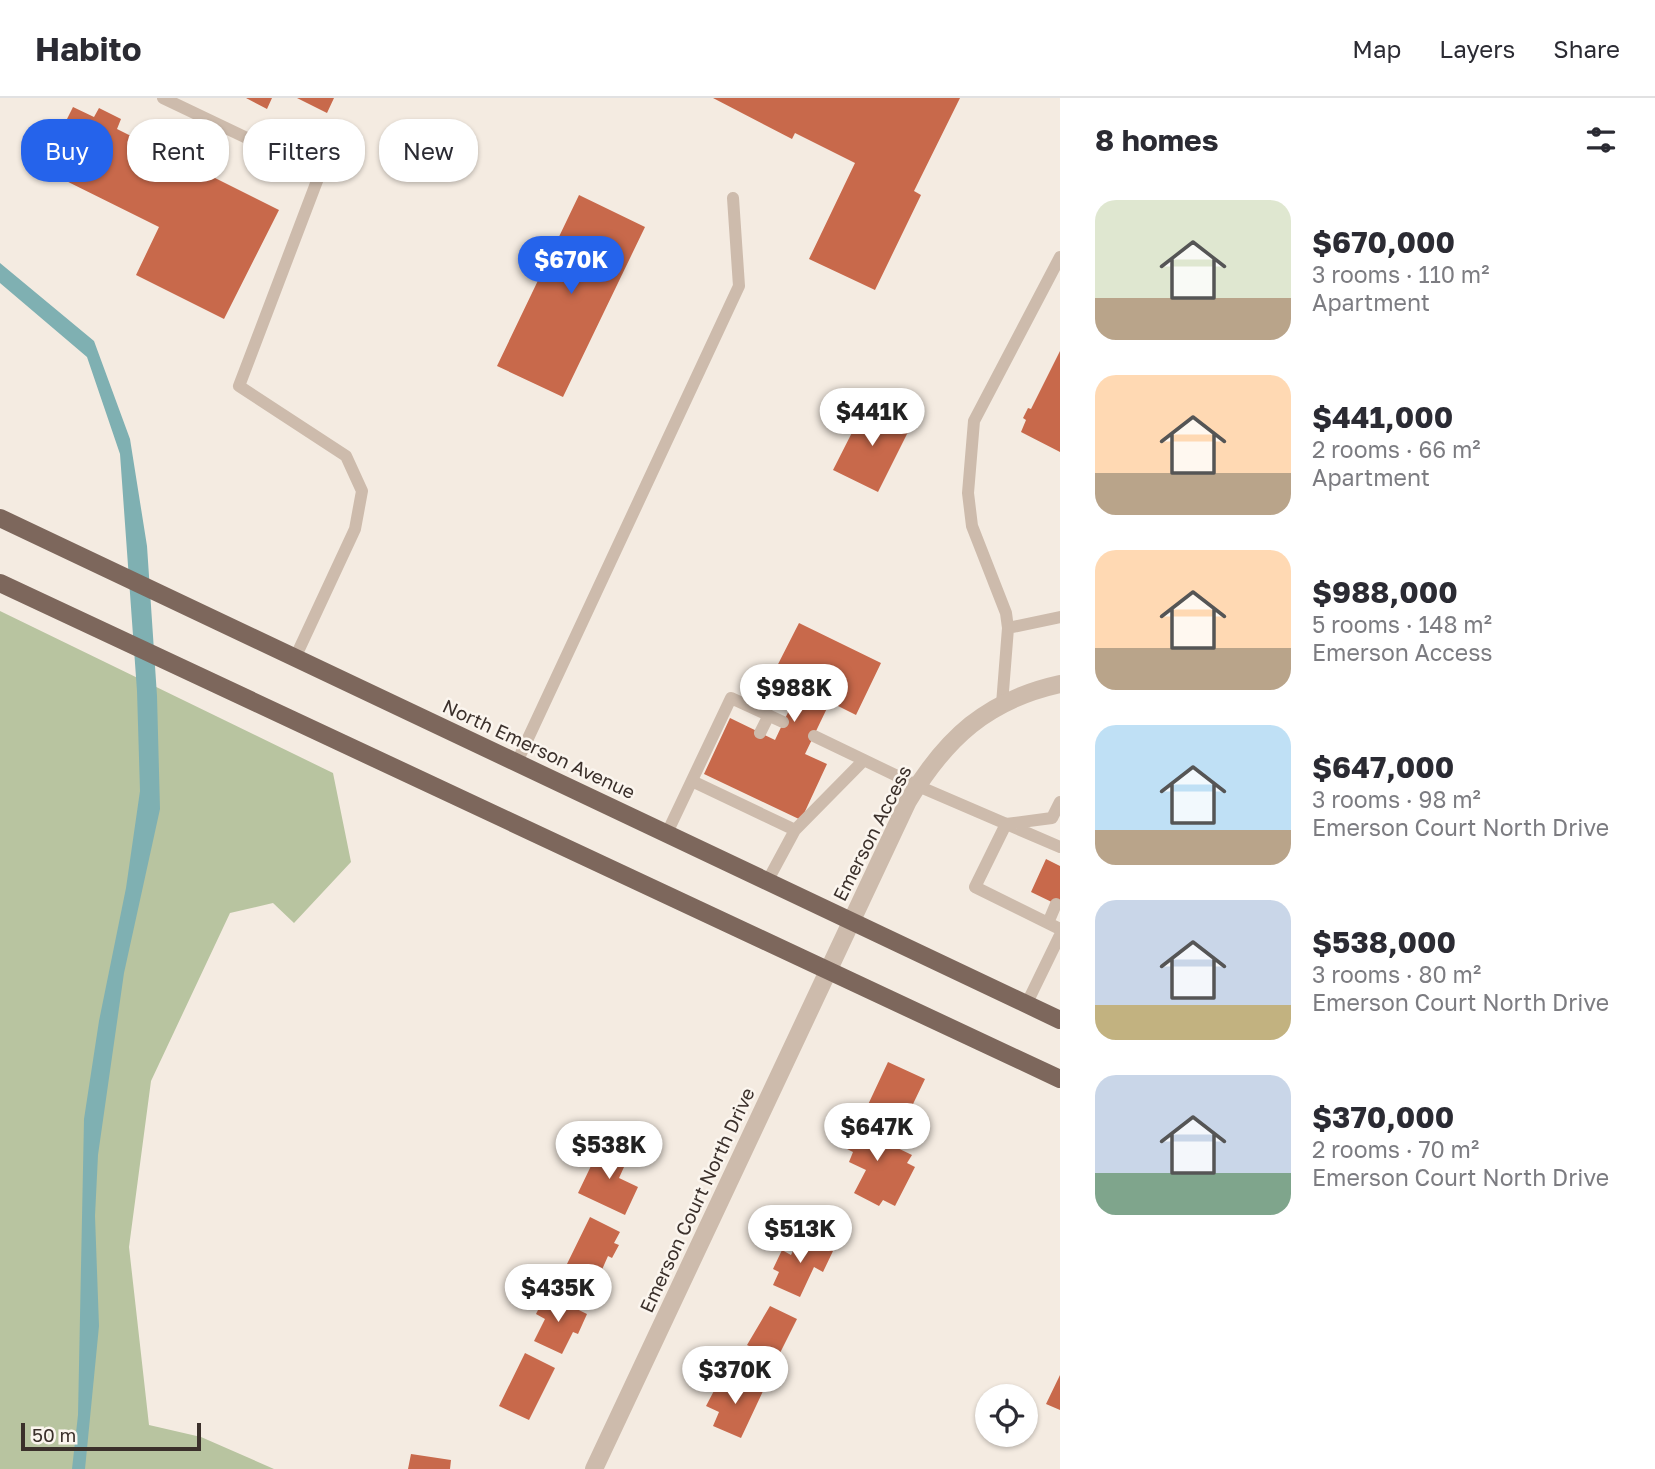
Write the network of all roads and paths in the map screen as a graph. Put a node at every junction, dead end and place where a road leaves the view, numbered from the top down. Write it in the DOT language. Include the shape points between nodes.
graph roads {
  1 [pos="163,98"];
  2 [pos="733,198"];
  3 [pos="1060,257"];
  4 [pos="0,518"];
  5 [pos="0,583"];
  6 [pos="1060,617"];
  7 [pos="1009,628"];
  8 [pos="295,658"];
  9 [pos="1060,684"];
  10 [pos="1002,704"];
  11 [pos="769,715"];
  12 [pos="783,722"];
  13 [pos="760,733"];
  14 [pos="814,736"];
  15 [pos="864,760"];
  16 [pos="517,762"];
  17 [pos="692,781"];
  18 [pos="918,786"];
  19 [pos="1060,802"];
  20 [pos="1006,824"];
  21 [pos="795,830"];
  22 [pos="667,833"];
  23 [pos="1060,847"];
  24 [pos="768,880"];
  25 [pos="1056,904"];
  26 [pos="852,920"];
  27 [pos="1048,923"];
  28 [pos="1060,929"];
  29 [pos="1060,935"];
  30 [pos="838,948"];
  31 [pos="828,972"];
  32 [pos="1027,1003"];
  33 [pos="1060,1020"];
  34 [pos="1060,1079"];
  35 [pos="594,1469"];
  1 -- 8 [label="lane" via="320,173 239,386 346,456 362,491 355,529"];
  2 -- 16 [label="lane" via="739,286"];
  3 -- 7 [label="lane" via="974,421 968,493 972,526"];
  4 -- 8 [label="main road, North Emerson Avenue"];
  5 -- 31 [label="main road"];
  6 -- 7 [label="lane"];
  7 -- 10 [label="lane"];
  8 -- 16 [label="main road, North Emerson Avenue"];
  9 -- 10 [label="street, Emerson Access"];
  10 -- 18 [label="street, Emerson Access" via="958,734"];
  11 -- 12 [label="lane"];
  11 -- 13 [label="lane"];
  11 -- 17 [label="lane" via="732,698"];
  14 -- 15 [label="lane"];
  15 -- 18 [label="lane"];
  15 -- 21 [label="lane"];
  16 -- 22 [label="main road, North Emerson Avenue"];
  17 -- 21 [label="lane" via="769,811"];
  17 -- 22 [label="lane"];
  18 -- 20 [label="lane"];
  18 -- 26 [label="street, Emerson Access"];
  19 -- 20 [label="lane" via="1052,818"];
  20 -- 23 [label="lane"];
  20 -- 27 [label="lane" via="975,887"];
  21 -- 24 [label="lane"];
  22 -- 24 [label="main road, North Emerson Avenue"];
  24 -- 26 [label="main road, North Emerson Avenue"];
  25 -- 27 [label="lane"];
  26 -- 30 [label="street, Emerson Access"];
  26 -- 32 [label="main road, North Emerson Avenue"];
  27 -- 28 [label="lane"];
  29 -- 32 [label="lane"];
  30 -- 31 [label="street, Emerson Court North Drive"];
  31 -- 34 [label="main road"];
  31 -- 35 [label="street, Emerson Court North Drive"];
  32 -- 33 [label="main road, North Emerson Avenue"];
}
